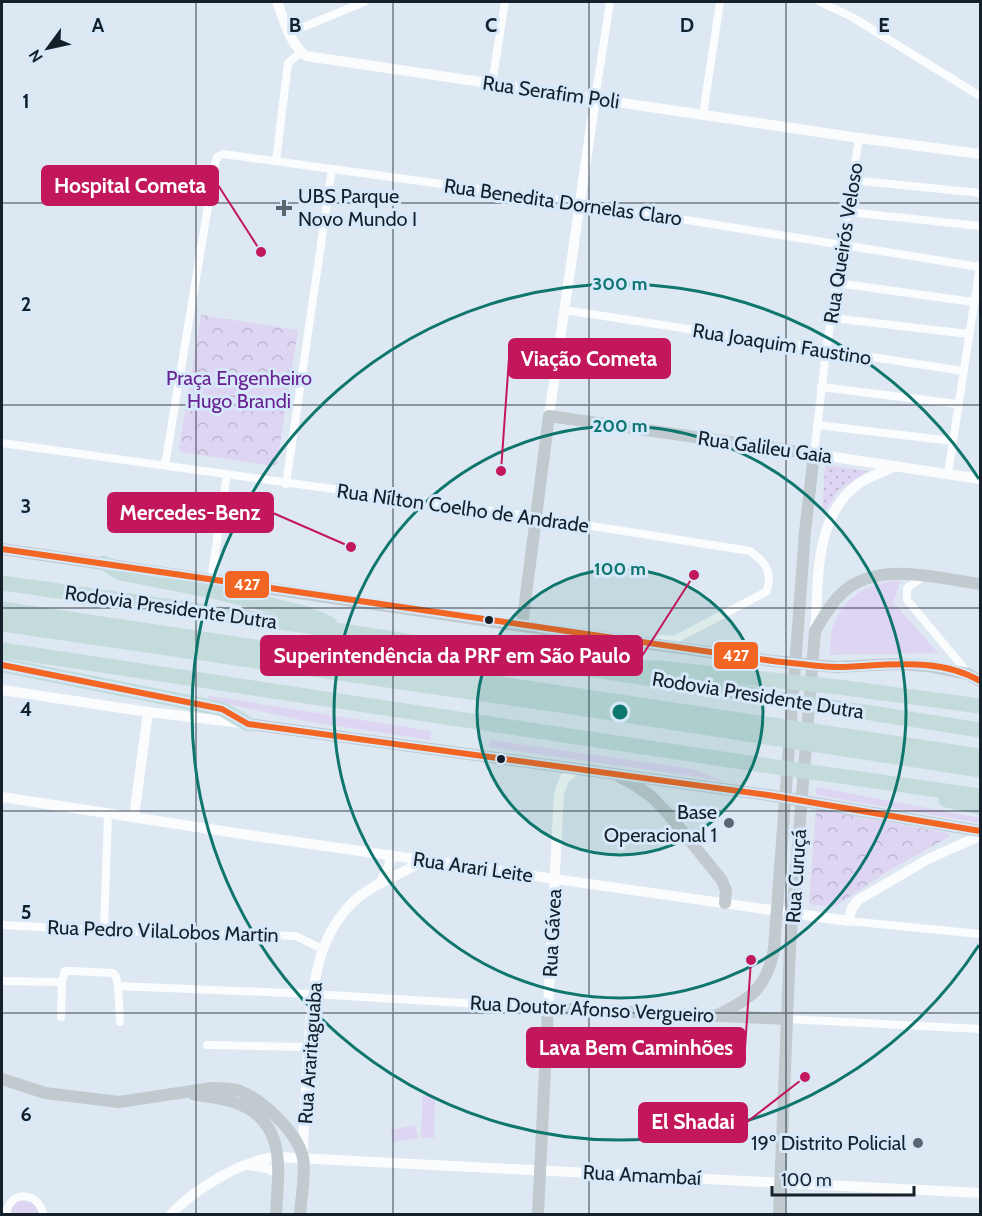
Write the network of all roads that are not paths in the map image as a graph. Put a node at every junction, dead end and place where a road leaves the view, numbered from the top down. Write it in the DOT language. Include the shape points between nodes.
graph roads {
  1 [pos="277,2"];
  2 [pos="364,2"];
  3 [pos="505,2"];
  4 [pos="610,2"];
  5 [pos="720,2"];
  6 [pos="820,2"];
  7 [pos="289,33"];
  8 [pos="301,52"];
  9 [pos="492,83"];
  10 [pos="981,96"];
  11 [pos="595,99"];
  12 [pos="703,115"];
  13 [pos="858,138"];
  14 [pos="981,154"];
  15 [pos="276,161"];
  16 [pos="332,169"];
  17 [pos="852,180"];
  18 [pos="981,193"];
  19 [pos="580,203"];
  20 [pos="848,212"];
  21 [pos="981,226"];
  22 [pos="842,246"];
  23 [pos="980,267"];
  24 [pos="837,283"];
  25 [pos="974,302"];
  26 [pos="564,310"];
  27 [pos="832,318"];
  28 [pos="969,334"];
  29 [pos="826,351"];
  30 [pos="963,372"];
  31 [pos="821,387"];
  32 [pos="958,404"];
  33 [pos="549,416"];
  34 [pos="817,425"];
  35 [pos="953,441"];
  36 [pos="2,443"];
  37 [pos="814,454"];
  38 [pos="165,465"];
  39 [pos="896,466"];
  40 [pos="227,474"];
  41 [pos="948,474"];
  42 [pos="981,479"];
  43 [pos="286,483"];
  44 [pos="535,517"];
  45 [pos="2,549"];
  46 [pos="104,563"];
  47 [pos="924,576"];
  48 [pos="211,580"];
  49 [pos="2,583"];
  50 [pos="981,584"];
  51 [pos="2,609"];
  52 [pos="2,624"];
  53 [pos="522,626"];
  54 [pos="349,632"];
  55 [pos="815,635"];
  56 [pos="654,644"];
  57 [pos="2,650"];
  58 [pos="2,665"];
  59 [pos="599,672"];
  60 [pos="969,674"];
  61 [pos="981,681"];
  62 [pos="2,690"];
  63 [pos="981,706"];
  64 [pos="148,712"];
  65 [pos="248,724"];
  66 [pos="981,730"];
  67 [pos="981,756"];
  68 [pos="578,768"];
  69 [pos="981,770"];
  70 [pos="608,772"];
  71 [pos="830,775"];
  72 [pos="981,796"];
  73 [pos="2,797"];
  74 [pos="981,807"];
  75 [pos="108,813"];
  76 [pos="134,817"];
  77 [pos="981,831"];
  78 [pos="981,836"];
  79 [pos="392,855"];
  80 [pos="423,860"];
  81 [pos="555,879"];
  82 [pos="381,881"];
  83 [pos="725,903"];
  84 [pos="848,921"];
  85 [pos="2,925"];
  86 [pos="104,930"];
  87 [pos="981,934"];
  88 [pos="322,949"];
  89 [pos="2,981"];
  90 [pos="62,981"];
  91 [pos="118,986"];
  92 [pos="312,994"];
  93 [pos="548,1008"];
  94 [pos="715,1016"];
  95 [pos="61,1017"];
  96 [pos="788,1019"];
  97 [pos="120,1022"];
  98 [pos="981,1029"];
  99 [pos="207,1045"];
  100 [pos="309,1047"];
  101 [pos="2,1079"];
  102 [pos="186,1092"];
  103 [pos="278,1157"];
  104 [pos="303,1158"];
  105 [pos="248,1165"];
  106 [pos="540,1170"];
  107 [pos="278,1173"];
  108 [pos="780,1183"];
  109 [pos="981,1193"];
  110 [pos="5,1213"];
  111 [pos="43,1214"];
  112 [pos="171,1215"];
  113 [pos="276,1215"];
  114 [pos="300,1215"];
  115 [pos="538,1215"];
  116 [pos="779,1215"];
  1 -- 7 [label="street"];
  2 -- 7 [label="street"];
  3 -- 9 [label="street"];
  4 -- 11 [label="street"];
  5 -- 12 [label="street"];
  6 -- 10 [label="street" via="852,17"];
  7 -- 8 [label="street"];
  8 -- 9 [label="street, Rua Serafim Poli" via="306,56"];
  8 -- 15 [label="street" via="288,63"];
  9 -- 11 [label="street, Rua Serafim Poli"];
  11 -- 12 [label="street, Rua Serafim Poli"];
  11 -- 19 [label="street"];
  12 -- 13 [label="street, Rua Serafim Poli"];
  13 -- 14 [label="street, Rua Serafim Poli"];
  13 -- 17 [label="street, Rua Queirós Veloso"];
  15 -- 16 [label="street, Rua Benedita Dornelas Claro"];
  15 -- 38 [label="street, Rua Benedita Dornelas Claro" via="223,154 216,160"];
  16 -- 19 [label="street, Rua Benedita Dornelas Claro"];
  16 -- 43 [label="street"];
  17 -- 18 [label="street"];
  17 -- 20 [label="street, Rua Queirós Veloso"];
  19 -- 22 [label="street, Rua Benedita Dornelas Claro"];
  19 -- 26 [label="street"];
  20 -- 21 [label="street"];
  20 -- 22 [label="street, Rua Queirós Veloso"];
  22 -- 23 [label="street, Rua Benedita Dornelas Claro"];
  22 -- 24 [label="street, Rua Queirós Veloso"];
  23 -- 25 [label="street"];
  24 -- 25 [label="street"];
  24 -- 27 [label="street, Rua Queirós Veloso"];
  25 -- 28 [label="street"];
  26 -- 29 [label="street, Rua Joaquim Faustino"];
  26 -- 33 [label="street"];
  27 -- 28 [label="street"];
  27 -- 29 [label="street, Rua Queirós Veloso"];
  28 -- 30 [label="street"];
  29 -- 30 [label="street, Rua Joaquim Faustino"];
  29 -- 31 [label="street, Rua Queirós Veloso"];
  30 -- 32 [label="street"];
  31 -- 32 [label="street"];
  31 -- 34 [label="street, Rua Queirós Veloso"];
  32 -- 35 [label="street"];
  33 -- 37 [label="main road, Rua Galileu Gaia"];
  33 -- 44 [label="main road"];
  34 -- 35 [label="street"];
  34 -- 37 [label="street, Rua Queirós Veloso"];
  35 -- 41 [label="street"];
  36 -- 38 [label="street, Rua Nílton Coelho de Andrade"];
  37 -- 39 [label="street, Rua Galileu Gaia"];
  37 -- 94 [label="main road, Rua Curuçá" via="774,949 764,981 740,1004"];
  38 -- 40 [label="street, Rua Nílton Coelho de Andrade"];
  39 -- 41 [label="street, Rua Galileu Gaia"];
  39 -- 55 [label="street, Rua Curuçá" via="861,482 834,510 822,546"];
  40 -- 43 [label="street, Rua Nílton Coelho de Andrade"];
  40 -- 48 [label="street"];
  41 -- 42 [label="street, Rua Galileu Gaia"];
  43 -- 44 [label="street, Rua Nílton Coelho de Andrade"];
  44 -- 53 [label="main road"];
  44 -- 56 [label="street, Rua Nílton Coelho de Andrade" via="746,551 764,562 769,577 766,592 674,640 662,639"];
  45 -- 46 [label="main road"];
  46 -- 48 [label="main road"];
  46 -- 54 [label="highway" via="120,573 304,613"];
  47 -- 50 [label="main road"];
  47 -- 55 [label="main road" via="881,574 862,578 834,602"];
  47 -- 60 [label="street" via="907,588 907,600"];
  48 -- 53 [label="main road"];
  49 -- 54 [label="highway, Rodovia Presidente Dutra"];
  51 -- 67 [label="highway, Rodovia Presidente Dutra"];
  52 -- 69 [label="highway, Rodovia Presidente Dutra"];
  53 -- 56 [label="main road"];
  54 -- 59 [label="highway, Rodovia Presidente Dutra"];
  55 -- 96 [label="main road, Rua Curuçá" via="790,947"];
  56 -- 60 [label="main road" via="825,666 911,664"];
  57 -- 71 [label="highway"];
  58 -- 65 [label="highway" via="222,709"];
  59 -- 63 [label="highway" via="660,668"];
  59 -- 66 [label="highway, Rodovia Presidente Dutra"];
  60 -- 61 [label="main road"];
  62 -- 64 [label="street"];
  64 -- 65 [label="street"];
  64 -- 76 [label="street"];
  65 -- 68 [label="main road"];
  68 -- 70 [label="main road"];
  68 -- 81 [label="street, Rua Gávea" via="566,778 559,793"];
  70 -- 77 [label="main road" via="779,796"];
  70 -- 83 [label="main road" via="644,790 669,815 721,879 726,890"];
  71 -- 72 [label="highway"];
  71 -- 74 [label="highway" via="845,782"];
  73 -- 75 [label="street, Rua Arari Leite"];
  75 -- 76 [label="street, Rua Arari Leite"];
  75 -- 86 [label="street"];
  76 -- 79 [label="street, Rua Arari Leite"];
  78 -- 84 [label="street" via="930,858 858,900"];
  79 -- 80 [label="street, Rua Arari Leite"];
  79 -- 82 [label="street"];
  80 -- 81 [label="street, Rua Arari Leite"];
  80 -- 82 [label="street, Rua Araritaguaba" via="408,871"];
  81 -- 83 [label="street, Rua Arari Leite"];
  81 -- 93 [label="street, Rua Gávea"];
  82 -- 88 [label="street, Rua Araritaguaba" via="344,911"];
  83 -- 84 [label="street, Rua Arari Leite"];
  84 -- 87 [label="street, Rua Arari Leite"];
  85 -- 86 [label="street, Rua Pedro VilaLobos Martin"];
  86 -- 88 [label="street, Rua Pedro VilaLobos Martin" via="296,936"];
  88 -- 92 [label="street, Rua Araritaguaba"];
  89 -- 90 [label="street"];
  90 -- 91 [label="street" via="65,971 113,973"];
  90 -- 95 [label="street"];
  91 -- 92 [label="street, Rua Doutor Afonso Vergueiro"];
  91 -- 97 [label="street"];
  92 -- 93 [label="street, Rua Doutor Afonso Vergueiro"];
  92 -- 100 [label="street, Rua Araritaguaba"];
  93 -- 94 [label="main road, Rua Doutor Afonso Vergueiro"];
  93 -- 106 [label="main road, Rua Gávea"];
  94 -- 96 [label="main road, Rua Doutor Afonso Vergueiro"];
  96 -- 98 [label="street, Rua Doutor Afonso Vergueiro"];
  96 -- 108 [label="main road, Rua Curuçá"];
  99 -- 100 [label="street"];
  100 -- 104 [label="street, Rua Araritaguaba"];
  101 -- 102 [label="main road" via="45,1093 119,1102"];
  102 -- 103 [label="main road" via="239,1104 253,1112 270,1130"];
  102 -- 104 [label="main road" via="226,1088 253,1098 280,1121"];
  103 -- 104 [label="street, Rua Amambaí"];
  103 -- 105 [label="street, Rua Amambaí"];
  103 -- 107 [label="main road"];
  104 -- 106 [label="street, Rua Amambaí"];
  104 -- 114 [label="main road, Rua Araritaguaba"];
  105 -- 107 [label="street"];
  105 -- 112 [label="street, Rua Amambaí" via="205,1185"];
  106 -- 108 [label="street, Rua Amambaí"];
  106 -- 115 [label="main road, Rua Gávea"];
  107 -- 113 [label="main road"];
  108 -- 109 [label="street, Rua Amambaí"];
  108 -- 116 [label="main road, Rua Curuçá"];
  110 -- 111 [label="street" via="11,1201 22,1196 34,1198"];
}
